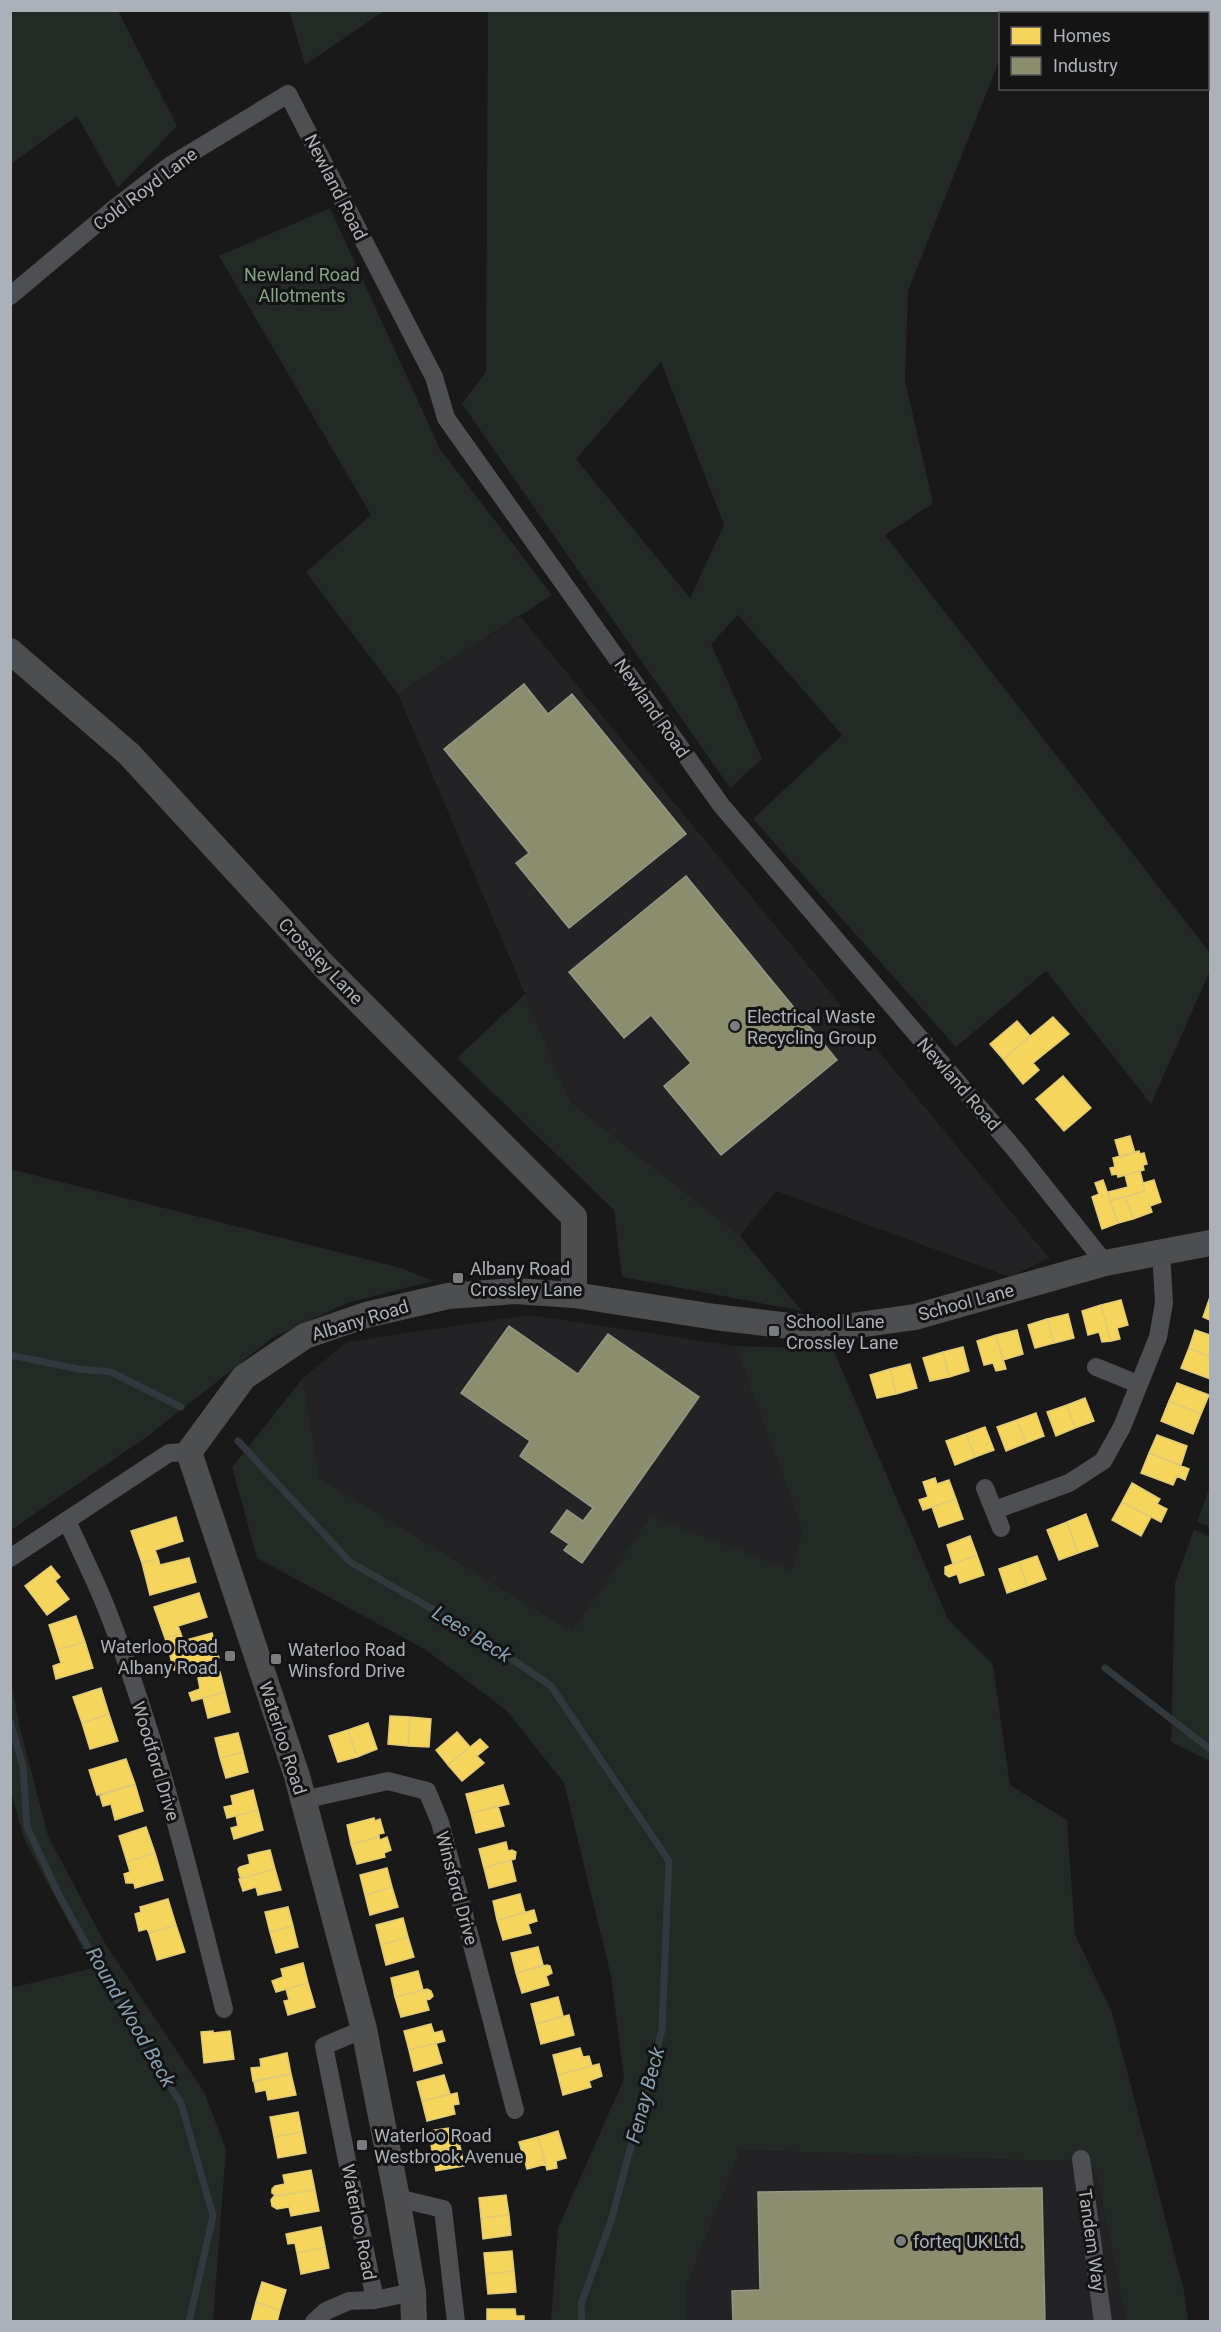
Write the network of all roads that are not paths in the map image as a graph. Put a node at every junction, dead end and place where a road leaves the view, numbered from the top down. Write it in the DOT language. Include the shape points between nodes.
graph roads {
  1 [pos="288,94"];
  2 [pos="10,296"];
  3 [pos="10,651"];
  4 [pos="1210,1243"];
  5 [pos="1161,1252"];
  6 [pos="1105,1263"];
  7 [pos="574,1295"];
  8 [pos="1096,1367"];
  9 [pos="1138,1384"];
  10 [pos="189,1452"];
  11 [pos="985,1488"];
  12 [pos="995,1510"];
  13 [pos="67,1521"];
  14 [pos="1001,1528"];
  15 [pos="10,1558"];
  16 [pos="303,1800"];
  17 [pos="224,2009"];
  18 [pos="364,2029"];
  19 [pos="514,2110"];
  20 [pos="1081,2159"];
  21 [pos="397,2198"];
  22 [pos="413,2292"];
  23 [pos="375,2300"];
  24 [pos="314,2322"];
  25 [pos="414,2322"];
  26 [pos="456,2322"];
  27 [pos="1103,2322"];
  1 -- 2 [label="street, Cold Royd Lane" via="171,165"];
  1 -- 6 [label="street, Newland Road" via="434,377 446,418 721,805 1017,1152"];
  3 -- 7 [label="street, Crossley Lane" via="129,754 324,966 574,1217"];
  4 -- 5 [label="street, School Lane"];
  5 -- 6 [label="street, School Lane"];
  5 -- 9 [label="street" via="1164,1303 1158,1337"];
  6 -- 7 [label="street, School Lane" via="915,1317 823,1330"];
  7 -- 10 [label="street, Albany Road" via="515,1291 448,1296 305,1336 244,1377"];
  8 -- 9 [label="street"];
  9 -- 12 [label="street" via="1122,1427 1103,1461 1069,1483"];
  10 -- 13 [label="street" via="169,1453"];
  10 -- 16 [label="street, Waterloo Road"];
  11 -- 12 [label="street"];
  12 -- 14 [label="street"];
  13 -- 15 [label="street"];
  13 -- 17 [label="street, Woodford Drive" via="111,1620 146,1724 191,1877"];
  16 -- 18 [label="street, Waterloo Road"];
  16 -- 19 [label="street, Winsford Drive" via="388,1780 427,1791 440,1822"];
  18 -- 21 [label="street, Waterloo Road"];
  18 -- 23 [label="street, Waterloo Road" via="324,2046"];
  20 -- 27 [label="street, Tandem Way"];
  21 -- 22 [label="street, Waterloo Road"];
  21 -- 26 [label="street" via="443,2209"];
  22 -- 23 [label="street"];
  22 -- 25 [label="street, Waterloo Road"];
  23 -- 24 [label="street" via="349,2301 326,2311"];
}
